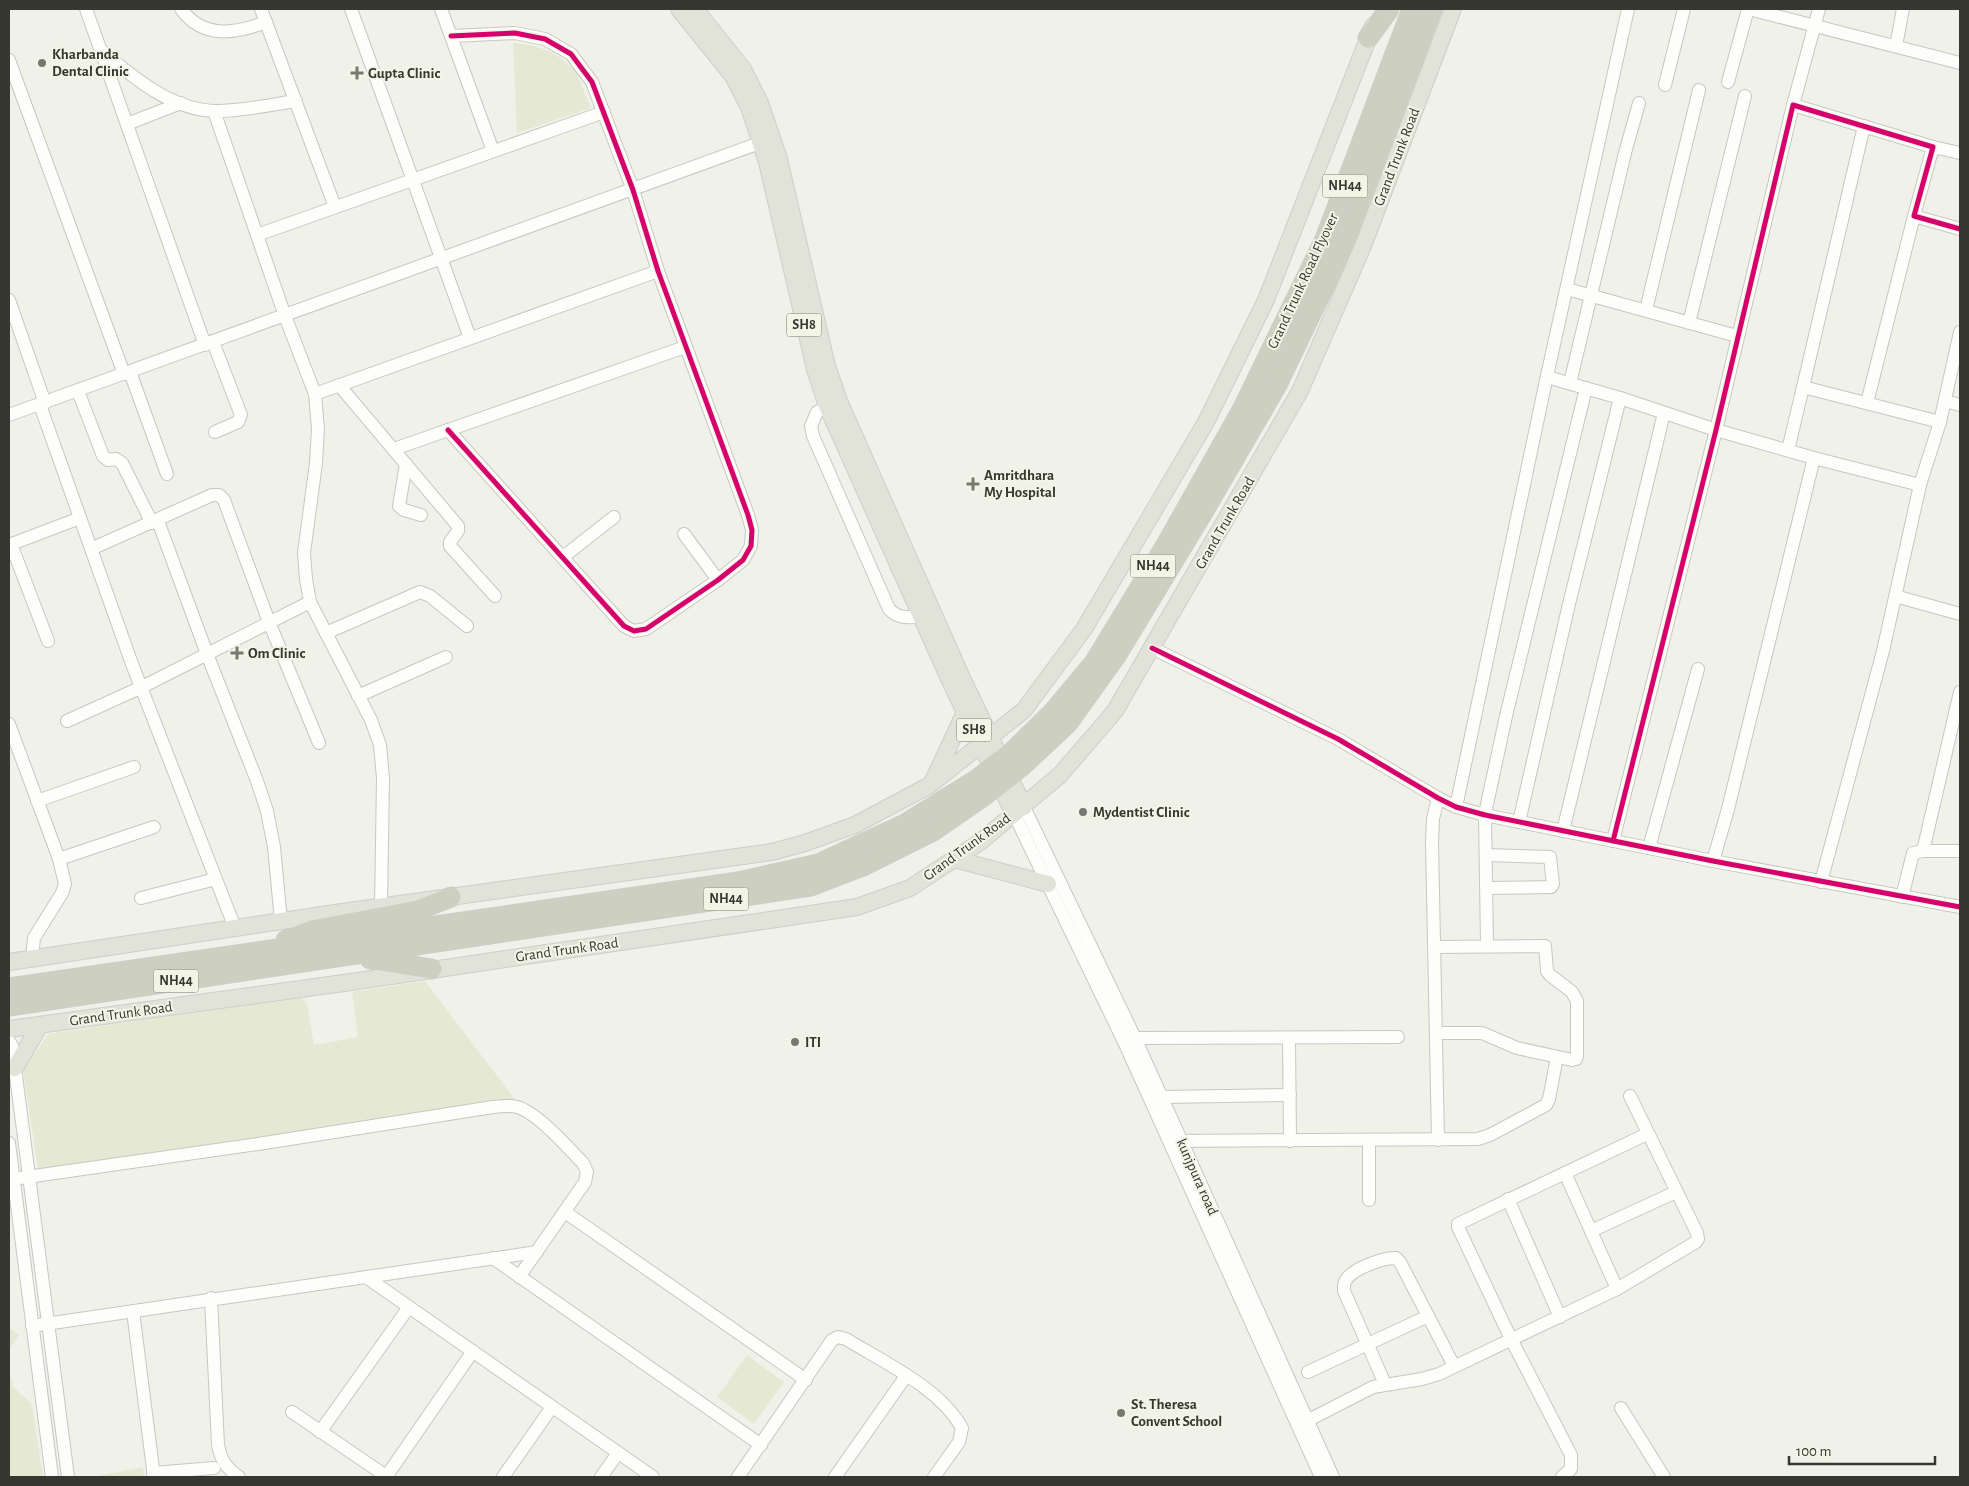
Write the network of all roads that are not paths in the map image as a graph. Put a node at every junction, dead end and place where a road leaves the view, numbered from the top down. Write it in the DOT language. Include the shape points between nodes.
graph roads {
  1 [pos="86,9"];
  2 [pos="181,9"];
  3 [pos="262,9"];
  4 [pos="351,9"];
  5 [pos="441,9"];
  6 [pos="679,9"];
  7 [pos="695,9"];
  8 [pos="1379,9"];
  9 [pos="1390,9"];
  10 [pos="1412,9"];
  11 [pos="1432,9"];
  12 [pos="1453,9"];
  13 [pos="1628,9"];
  14 [pos="1684,9"];
  15 [pos="1748,9"];
  16 [pos="1818,9"];
  17 [pos="1903,9"];
  18 [pos="266,22"];
  19 [pos="1814,25"];
  20 [pos="451,36"];
  21 [pos="1368,38"];
  22 [pos="1896,46"];
  23 [pos="102,52"];
  24 [pos="9,60"];
  25 [pos="1960,63"];
  26 [pos="1728,82"];
  27 [pos="1665,85"];
  28 [pos="1699,90"];
  29 [pos="1745,96"];
  30 [pos="296,101"];
  31 [pos="181,103"];
  32 [pos="1639,103"];
  33 [pos="1793,105"];
  34 [pos="214,111"];
  35 [pos="604,112"];
  36 [pos="127,124"];
  37 [pos="1864,126"];
  38 [pos="767,141"];
  39 [pos="1933,147"];
  40 [pos="493,151"];
  41 [pos="1960,153"];
  42 [pos="413,180"];
  43 [pos="633,190"];
  44 [pos="335,207"];
  45 [pos="1914,216"];
  46 [pos="1960,229"];
  47 [pos="257,235"];
  48 [pos="1355,242"];
  49 [pos="442,259"];
  50 [pos="658,271"];
  51 [pos="1567,289"];
  52 [pos="1593,295"];
  53 [pos="9,300"];
  54 [pos="1646,310"];
  55 [pos="285,316"];
  56 [pos="1689,323"];
  57 [pos="1960,332"];
  58 [pos="1737,336"];
  59 [pos="470,338"];
  60 [pos="209,343"];
  61 [pos="685,346"];
  62 [pos="127,373"];
  63 [pos="1547,377"];
  64 [pos="1570,383"];
  65 [pos="339,385"];
  66 [pos="1803,387"];
  67 [pos="1586,388"];
  68 [pos="78,391"];
  69 [pos="315,394"];
  70 [pos="1620,398"];
  71 [pos="1945,401"];
  72 [pos="1867,403"];
  73 [pos="42,404"];
  74 [pos="833,404"];
  75 [pos="1960,405"];
  76 [pos="1664,413"];
  77 [pos="9,415"];
  78 [pos="1940,422"];
  79 [pos="448,430"];
  80 [pos="1716,430"];
  81 [pos="215,432"];
  82 [pos="394,449"];
  83 [pos="1788,450"];
  84 [pos="1814,458"];
  85 [pos="406,464"];
  86 [pos="167,474"];
  87 [pos="1920,485"];
  88 [pos="421,515"];
  89 [pos="614,517"];
  90 [pos="80,518"];
  91 [pos="155,522"];
  92 [pos="684,534"];
  93 [pos="10,544"];
  94 [pos="91,549"];
  95 [pos="562,558"];
  96 [pos="718,580"];
  97 [pos="495,596"];
  98 [pos="1895,596"];
  99 [pos="310,602"];
  100 [pos="1960,614"];
  101 [pos="921,617"];
  102 [pos="269,622"];
  103 [pos="467,626"];
  104 [pos="326,633"];
  105 [pos="48,642"];
  106 [pos="1152,648"];
  107 [pos="207,654"];
  108 [pos="446,657"];
  109 [pos="1698,669"];
  110 [pos="142,687"];
  111 [pos="1960,692"];
  112 [pos="358,696"];
  113 [pos="965,712"];
  114 [pos="67,721"];
  115 [pos="9,724"];
  116 [pos="986,742"];
  117 [pos="319,743"];
  118 [pos="1016,760"];
  119 [pos="134,766"];
  120 [pos="930,785"];
  121 [pos="980,787"];
  122 [pos="1438,798"];
  123 [pos="37,801"];
  124 [pos="1456,807"];
  125 [pos="1019,811"];
  126 [pos="1485,815"];
  127 [pos="1519,822"];
  128 [pos="154,826"];
  129 [pos="1563,831"];
  130 [pos="1613,841"];
  131 [pos="1649,848"];
  132 [pos="1923,851"];
  133 [pos="1960,851"];
  134 [pos="1486,855"];
  135 [pos="59,859"];
  136 [pos="954,859"];
  137 [pos="1713,862"];
  138 [pos="216,879"];
  139 [pos="1053,882"];
  140 [pos="1821,882"];
  141 [pos="1487,888"];
  142 [pos="451,897"];
  143 [pos="1902,897"];
  144 [pos="141,898"];
  145 [pos="381,907"];
  146 [pos="1960,907"];
  147 [pos="281,921"];
  148 [pos="235,928"];
  149 [pos="1487,946"];
  150 [pos="1434,947"];
  151 [pos="270,950"];
  152 [pos="344,956"];
  153 [pos="32,959"];
  154 [pos="9,962"];
  155 [pos="432,969"];
  156 [pos="9,988"];
  157 [pos="9,1006"];
  158 [pos="1114,1008"];
  159 [pos="40,1025"];
  160 [pos="9,1029"];
  161 [pos="1436,1033"];
  162 [pos="1398,1037"];
  163 [pos="1135,1038"];
  164 [pos="1289,1038"];
  165 [pos="9,1042"];
  166 [pos="1557,1057"];
  167 [pos="15,1068"];
  168 [pos="1290,1095"];
  169 [pos="1630,1096"];
  170 [pos="1162,1098"];
  171 [pos="1648,1134"];
  172 [pos="1438,1140"];
  173 [pos="1176,1141"];
  174 [pos="1290,1141"];
  175 [pos="1369,1141"];
  176 [pos="9,1143"];
  177 [pos="1565,1173"];
  178 [pos="29,1177"];
  179 [pos="13,1179"];
  180 [pos="1676,1192"];
  181 [pos="1508,1199"];
  182 [pos="1369,1200"];
  183 [pos="565,1212"];
  184 [pos="1591,1231"];
  185 [pos="537,1252"];
  186 [pos="493,1258"];
  187 [pos="366,1277"];
  188 [pos="519,1277"];
  189 [pos="1617,1289"];
  190 [pos="211,1298"];
  191 [pos="409,1307"];
  192 [pos="133,1311"];
  193 [pos="1428,1316"];
  194 [pos="1560,1317"];
  195 [pos="48,1323"];
  196 [pos="32,1326"];
  197 [pos="1511,1339"];
  198 [pos="1368,1344"];
  199 [pos="473,1351"];
  200 [pos="1454,1366"];
  201 [pos="1308,1372"];
  202 [pos="906,1376"];
  203 [pos="806,1380"];
  204 [pos="1385,1384"];
  205 [pos="552,1407"];
  206 [pos="1621,1408"];
  207 [pos="292,1412"];
  208 [pos="1302,1423"];
  209 [pos="320,1432"];
  210 [pos="761,1445"];
  211 [pos="618,1453"];
  212 [pos="214,1468"];
  213 [pos="154,1475"];
  214 [pos="52,1477"];
  215 [pos="68,1477"];
  216 [pos="239,1477"];
  217 [pos="386,1477"];
  218 [pos="503,1477"];
  219 [pos="601,1477"];
  220 [pos="653,1477"];
  221 [pos="738,1477"];
  222 [pos="835,1477"];
  223 [pos="934,1477"];
  224 [pos="1321,1477"];
  225 [pos="1333,1477"];
  226 [pos="1562,1477"];
  227 [pos="1664,1477"];
  1 -- 23 [label="street"];
  2 -- 18 [label="street" via="190,20 215,32 246,30"];
  3 -- 18 [label="street"];
  4 -- 42 [label="street"];
  5 -- 20 [label="street"];
  6 -- 38 [label="main road, SH8" via="733,76"];
  7 -- 38 [label="main road, SH8" via="748,77 760,103"];
  8 -- 21 [label="main road"];
  9 -- 21 [label="highway"];
  10 -- 118 [label="highway, Grand Trunk Road Flyover / NH44" via="1325,239 1242,410 1166,545 1094,663"];
  11 -- 48 [label="highway, Grand Trunk Road / NH44"];
  12 -- 48 [label="main road, Grand Trunk Road"];
  13 -- 51 [label="street"];
  14 -- 27 [label="street"];
  15 -- 19 [label="street"];
  15 -- 26 [label="street"];
  16 -- 19 [label="street"];
  17 -- 22 [label="street"];
  18 -- 30 [label="street"];
  19 -- 22 [label="street"];
  19 -- 33 [label="street"];
  20 -- 35 [label="street" via="515,33 545,39 571,54 592,82"];
  20 -- 40 [label="street"];
  21 -- 116 [label="main road" via="1266,300 1206,422 1084,629 1024,710"];
  22 -- 25 [label="street"];
  23 -- 31 [label="street" via="158,94"];
  23 -- 36 [label="street"];
  24 -- 62 [label="street"];
  28 -- 54 [label="street"];
  29 -- 56 [label="street"];
  30 -- 34 [label="street"];
  30 -- 44 [label="street"];
  31 -- 34 [label="street"];
  31 -- 36 [label="street"];
  32 -- 52 [label="street"];
  33 -- 37 [label="street"];
  33 -- 58 [label="street"];
  34 -- 47 [label="street"];
  35 -- 40 [label="street"];
  35 -- 43 [label="street"];
  36 -- 60 [label="street"];
  37 -- 39 [label="street"];
  37 -- 66 [label="street"];
  38 -- 43 [label="street"];
  38 -- 74 [label="main road, SH8" via="827,366"];
  39 -- 41 [label="street"];
  39 -- 45 [label="street"];
  40 -- 42 [label="street"];
  42 -- 44 [label="street"];
  42 -- 49 [label="street"];
  43 -- 49 [label="street"];
  43 -- 50 [label="street"];
  44 -- 47 [label="street"];
  45 -- 46 [label="street"];
  45 -- 72 [label="street"];
  47 -- 55 [label="street"];
  48 -- 106 [label="main road, Grand Trunk Road" via="1300,391"];
  48 -- 118 [label="highway, Grand Trunk Road Flyover / NH44" via="1277,385 1116,656 1068,723"];
  49 -- 55 [label="street"];
  49 -- 59 [label="street"];
  50 -- 59 [label="street"];
  50 -- 61 [label="street"];
  51 -- 52 [label="street"];
  51 -- 63 [label="street"];
  52 -- 54 [label="street"];
  52 -- 64 [label="street"];
  53 -- 73 [label="street"];
  54 -- 56 [label="street"];
  55 -- 60 [label="street"];
  55 -- 69 [label="street"];
  56 -- 58 [label="street"];
  57 -- 71 [label="street"];
  58 -- 80 [label="street"];
  59 -- 65 [label="street"];
  60 -- 62 [label="street"];
  60 -- 81 [label="street" via="241,415 238,422"];
  61 -- 79 [label="street"];
  61 -- 96 [label="street" via="752,530 751,546 743,560"];
  62 -- 68 [label="street"];
  62 -- 86 [label="street"];
  63 -- 64 [label="street"];
  63 -- 124 [label="street"];
  64 -- 67 [label="street"];
  65 -- 69 [label="street"];
  65 -- 82 [label="street"];
  66 -- 72 [label="street"];
  66 -- 83 [label="street"];
  67 -- 70 [label="street"];
  67 -- 126 [label="street"];
  68 -- 73 [label="street"];
  68 -- 91 [label="street" via="103,456 108,460 120,460"];
  69 -- 99 [label="street" via="316,463 304,553"];
  70 -- 76 [label="street"];
  70 -- 127 [label="street"];
  71 -- 75 [label="street"];
  71 -- 78 [label="street"];
  72 -- 78 [label="street"];
  73 -- 77 [label="street"];
  73 -- 90 [label="street"];
  74 -- 101 [label="main road, SH8"];
  74 -- 101 [label="street" via="817,412 811,426 813,436 889,609 903,618"];
  74 -- 116 [label="main road, SH8" via="962,678"];
  76 -- 80 [label="street"];
  76 -- 129 [label="street"];
  78 -- 87 [label="street"];
  79 -- 82 [label="street"];
  79 -- 95 [label="street"];
  80 -- 83 [label="street"];
  80 -- 130 [label="street"];
  82 -- 85 [label="street"];
  83 -- 84 [label="street"];
  84 -- 87 [label="street"];
  84 -- 137 [label="street"];
  85 -- 88 [label="street" via="399,506"];
  85 -- 97 [label="street" via="458,526 450,546"];
  87 -- 98 [label="street"];
  89 -- 95 [label="street"];
  90 -- 93 [label="street"];
  90 -- 94 [label="street"];
  91 -- 94 [label="street"];
  91 -- 102 [label="street" via="212,495 219,495 224,500"];
  91 -- 107 [label="street"];
  92 -- 96 [label="street"];
  93 -- 105 [label="street"];
  94 -- 110 [label="street"];
  95 -- 96 [label="street" via="624,626 634,631 646,629"];
  98 -- 100 [label="street"];
  98 -- 140 [label="street"];
  99 -- 102 [label="street"];
  99 -- 104 [label="street"];
  101 -- 113 [label="main road, SH8"];
  102 -- 107 [label="street"];
  102 -- 117 [label="street"];
  103 -- 104 [label="street" via="430,596 420,592"];
  104 -- 112 [label="street"];
  106 -- 122 [label="street" via="1338,739"];
  106 -- 125 [label="main road, Grand Trunk Road" via="1115,711 1060,775"];
  107 -- 110 [label="street"];
  107 -- 147 [label="street" via="267,811"];
  108 -- 112 [label="street"];
  109 -- 131 [label="street"];
  110 -- 114 [label="street"];
  110 -- 138 [label="street"];
  111 -- 132 [label="street"];
  112 -- 145 [label="street" via="380,745 383,778"];
  113 -- 116 [label="main road, SH8"];
  113 -- 120 [label="main road"];
  115 -- 123 [label="street"];
  116 -- 120 [label="main road"];
  116 -- 125 [label="main road, SH8"];
  118 -- 121 [label="highway, NH44, bridge"];
  119 -- 123 [label="street"];
  120 -- 142 [label="main road" via="854,825 772,852"];
  121 -- 151 [label="highway, NH44" via="818,864 738,882"];
  121 -- 152 [label="highway, NH44" via="933,831 863,866 811,886"];
  122 -- 124 [label="street"];
  122 -- 150 [label="street" via="1432,843"];
  123 -- 135 [label="street"];
  124 -- 126 [label="street"];
  125 -- 136 [label="main road, Grand Trunk Road"];
  125 -- 139 [label="street, kunjpura road"];
  126 -- 127 [label="street"];
  126 -- 134 [label="street"];
  127 -- 129 [label="street"];
  128 -- 135 [label="street"];
  129 -- 130 [label="street"];
  130 -- 131 [label="street"];
  131 -- 137 [label="street"];
  132 -- 133 [label="street"];
  132 -- 143 [label="street" via="1913,853"];
  134 -- 141 [label="street"];
  134 -- 141 [label="street" via="1550,857 1553,884 1551,887"];
  135 -- 153 [label="street" via="65,884 34,938"];
  136 -- 139 [label="main road"];
  136 -- 155 [label="main road, Grand Trunk Road" via="910,888 857,907"];
  137 -- 140 [label="street"];
  138 -- 144 [label="street"];
  138 -- 148 [label="street"];
  139 -- 158 [label="street, kunjpura road"];
  140 -- 143 [label="street"];
  141 -- 149 [label="street"];
  142 -- 145 [label="main road"];
  142 -- 151 [label="highway" via="418,910 312,930"];
  143 -- 146 [label="street"];
  145 -- 147 [label="main road"];
  147 -- 148 [label="main road"];
  148 -- 153 [label="main road"];
  149 -- 150 [label="street"];
  149 -- 166 [label="street" via="1545,946 1547,971 1572,992 1577,1001 1576,1059"];
  150 -- 161 [label="street"];
  151 -- 156 [label="highway, NH44"];
  152 -- 155 [label="highway"];
  152 -- 157 [label="highway, NH44"];
  153 -- 154 [label="main road"];
  155 -- 159 [label="main road, Grand Trunk Road"];
  158 -- 163 [label="street, kunjpura road"];
  158 -- 173 [label="street, kunjpura road"];
  159 -- 160 [label="main road, Grand Trunk Road"];
  159 -- 167 [label="main road"];
  161 -- 166 [label="street" via="1482,1033 1517,1048"];
  161 -- 172 [label="street"];
  162 -- 164 [label="street"];
  163 -- 164 [label="street"];
  163 -- 170 [label="street, kunjpura road"];
  164 -- 168 [label="street"];
  165 -- 167 [label="street"];
  166 -- 172 [label="street" via="1549,1099 1542,1109 1478,1139"];
  167 -- 178 [label="street"];
  168 -- 170 [label="street"];
  168 -- 174 [label="street"];
  169 -- 171 [label="street"];
  170 -- 173 [label="street, kunjpura road"];
  171 -- 177 [label="street"];
  171 -- 180 [label="street"];
  172 -- 175 [label="street"];
  173 -- 174 [label="street"];
  173 -- 208 [label="street, kunjpura road"];
  174 -- 175 [label="street"];
  175 -- 182 [label="street"];
  176 -- 179 [label="street"];
  177 -- 181 [label="street"];
  177 -- 184 [label="street"];
  178 -- 179 [label="street"];
  178 -- 183 [label="street" via="493,1107 516,1107 528,1112 583,1164 587,1172 585,1182"];
  178 -- 195 [label="street"];
  179 -- 196 [label="street"];
  180 -- 184 [label="street"];
  180 -- 189 [label="street" via="1698,1239"];
  181 -- 194 [label="street"];
  181 -- 197 [label="street" via="1460,1222 1458,1227"];
  183 -- 185 [label="street"];
  183 -- 203 [label="street"];
  184 -- 189 [label="street"];
  185 -- 186 [label="street"];
  185 -- 188 [label="street"];
  186 -- 187 [label="street"];
  186 -- 188 [label="street"];
  187 -- 190 [label="street"];
  187 -- 191 [label="street"];
  188 -- 210 [label="street"];
  189 -- 194 [label="street"];
  190 -- 192 [label="street"];
  190 -- 212 [label="street" via="218,1445"];
  191 -- 199 [label="street"];
  191 -- 209 [label="street"];
  192 -- 195 [label="street"];
  192 -- 213 [label="street"];
  193 -- 198 [label="street"];
  193 -- 198 [label="street" via="1396,1258 1370,1264 1346,1278 1344,1285 1344,1292"];
  193 -- 200 [label="street"];
  194 -- 197 [label="street"];
  195 -- 196 [label="street"];
  195 -- 215 [label="street"];
  196 -- 214 [label="street"];
  197 -- 200 [label="street"];
  197 -- 226 [label="street" via="1572,1455 1571,1469"];
  198 -- 201 [label="street"];
  198 -- 204 [label="street"];
  199 -- 205 [label="street"];
  199 -- 217 [label="street"];
  200 -- 204 [label="street" via="1422,1379"];
  202 -- 203 [label="street" via="838,1337 832,1340"];
  202 -- 222 [label="street"];
  202 -- 223 [label="street" via="937,1398 954,1414 962,1428 959,1442"];
  203 -- 210 [label="street"];
  204 -- 208 [label="street" via="1359,1393"];
  205 -- 211 [label="street"];
  205 -- 218 [label="street"];
  206 -- 227 [label="street"];
  207 -- 209 [label="street"];
  208 -- 224 [label="street, kunjpura road"];
  208 -- 225 [label="street, kunjpura road"];
  209 -- 217 [label="street"];
  210 -- 221 [label="street"];
  211 -- 219 [label="street"];
  211 -- 220 [label="street"];
  212 -- 213 [label="street"];
  212 -- 216 [label="street" via="230,1471"];
}
